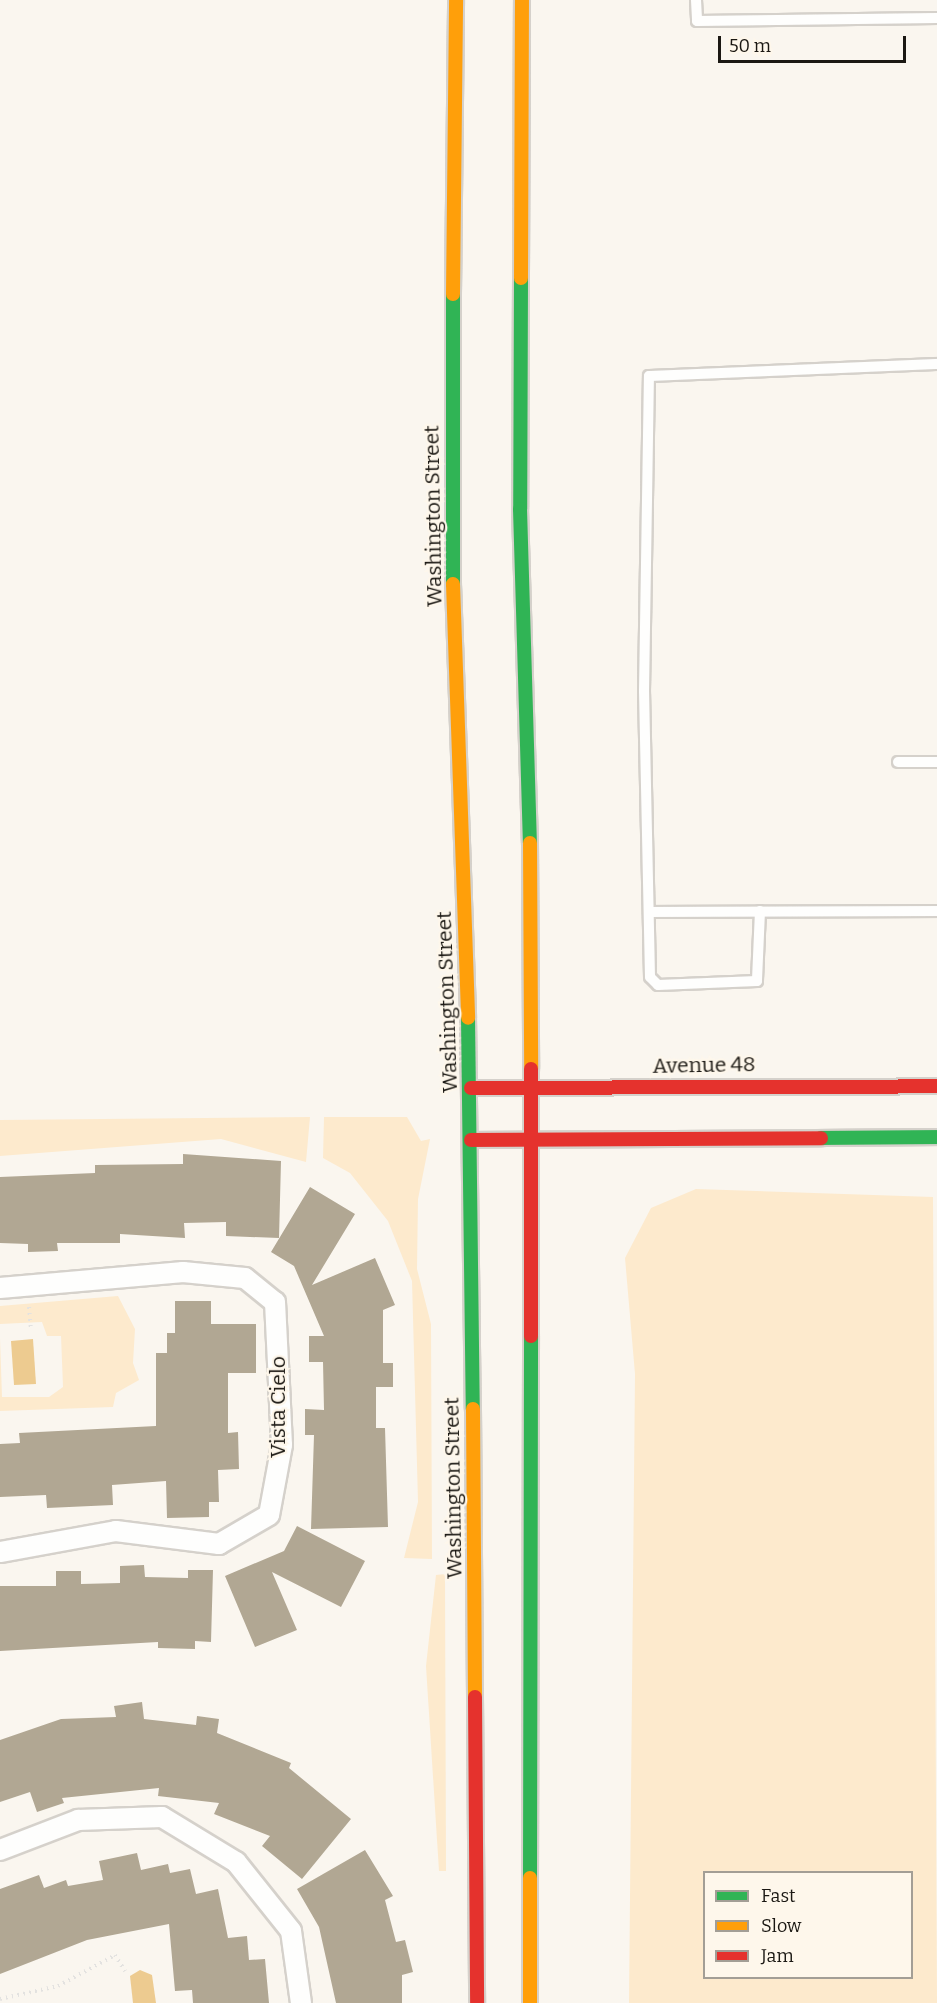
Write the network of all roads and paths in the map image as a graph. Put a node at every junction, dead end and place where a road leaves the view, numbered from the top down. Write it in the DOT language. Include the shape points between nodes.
graph roads {
  1 [pos="456,0"];
  2 [pos="522,0"];
  3 [pos="696,0"];
  4 [pos="937,18"];
  5 [pos="937,364"];
  6 [pos="898,762"];
  7 [pos="937,762"];
  8 [pos="760,911"];
  9 [pos="937,911"];
  10 [pos="649,912"];
  11 [pos="937,1086"];
  12 [pos="471,1088"];
  13 [pos="529,1088"];
  14 [pos="937,1137"];
  15 [pos="471,1140"];
  16 [pos="531,1140"];
  17 [pos="0,1288"];
  18 [pos="0,1552"];
  19 [pos="0,1850"];
  20 [pos="125,1971"];
  21 [pos="0,1999"];
  22 [pos="301,2003"];
  23 [pos="477,2003"];
  24 [pos="530,2003"];
  1 -- 12 [label="main road, Washington Street" via="452,538"];
  2 -- 13 [label="main road" via="520,509 529,691"];
  3 -- 4 [label="lane" via="697,21"];
  5 -- 10 [label="lane" via="649,376 644,691"];
  6 -- 7 [label="lane"];
  8 -- 9 [label="lane"];
  8 -- 10 [label="lane"];
  8 -- 10 [label="lane" via="757,981 669,985 658,985 650,977"];
  11 -- 13 [label="main road, Avenue 48"];
  12 -- 13 [label="main road, Avenue 48"];
  12 -- 15 [label="main road, Washington Street"];
  13 -- 16 [label="main road"];
  14 -- 16 [label="main road"];
  15 -- 16 [label="main road"];
  15 -- 23 [label="main road, Washington Street"];
  16 -- 24 [label="main road"];
  17 -- 18 [label="street, Vista Cielo" via="183,1272 245,1278 275,1302 282,1445 269,1515 219,1544 116,1531"];
  19 -- 22 [label="street" via="78,1820 162,1817 236,1863 291,1931"];
  20 -- 21 [label="path" via="115,1955 58,1986"];
}
